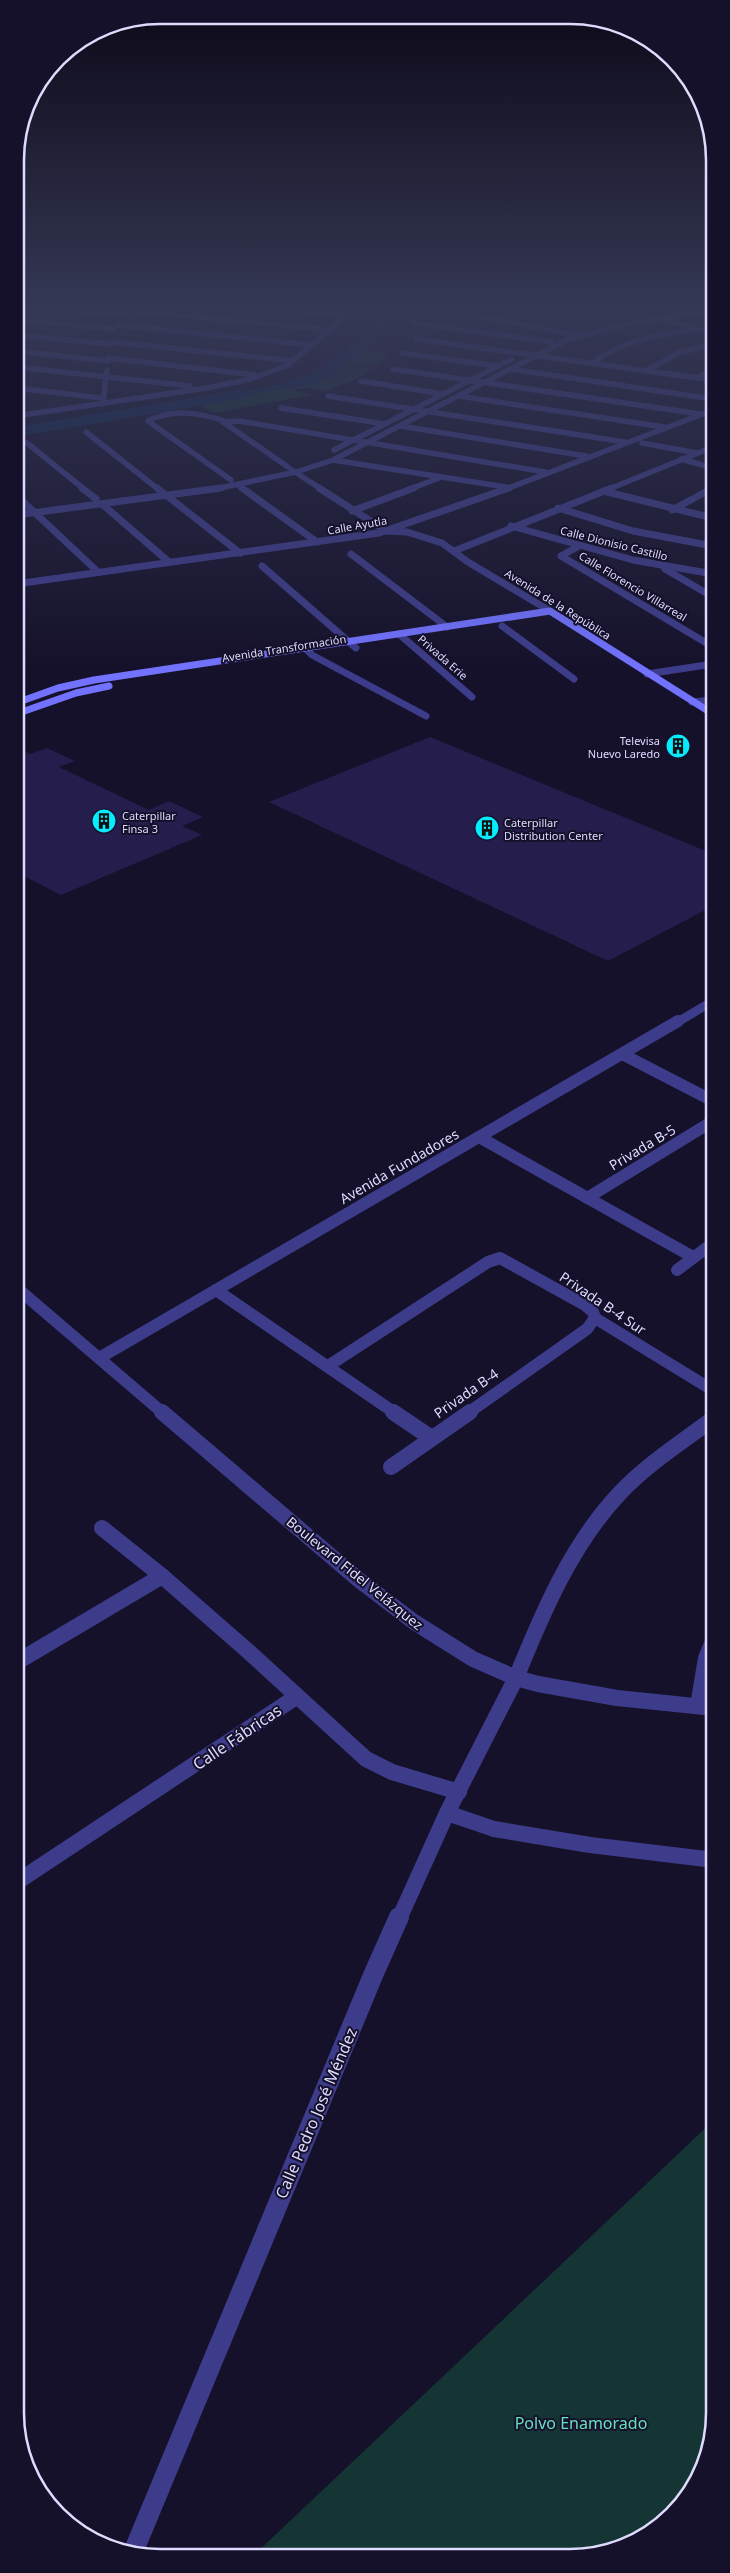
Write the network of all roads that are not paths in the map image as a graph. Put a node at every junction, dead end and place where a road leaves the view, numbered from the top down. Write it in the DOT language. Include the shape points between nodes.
graph roads {
  1 [pos="159,429"];
  2 [pos="234,429"];
  3 [pos="288,429"];
  4 [pos="375,429"];
  5 [pos="395,429"];
  6 [pos="420,429"];
  7 [pos="545,429"];
  8 [pos="662,429"];
  9 [pos="86,432"];
  10 [pos="354,440"];
  11 [pos="626,442"];
  12 [pos="27,443"];
  13 [pos="369,443"];
  14 [pos="642,443"];
  15 [pos="706,450"];
  16 [pos="697,453"];
  17 [pos="588,456"];
  18 [pos="681,459"];
  19 [pos="333,460"];
  20 [pos="706,466"];
  21 [pos="288,467"];
  22 [pos="296,472"];
  23 [pos="545,472"];
  24 [pos="441,477"];
  25 [pos="231,480"];
  26 [pos="238,485"];
  27 [pos="508,488"];
  28 [pos="161,490"];
  29 [pos="603,490"];
  30 [pos="706,491"];
  31 [pos="702,492"];
  32 [pos="706,493"];
  33 [pos="168,496"];
  34 [pos="96,499"];
  35 [pos="24,503"];
  36 [pos="102,504"];
  37 [pos="29,507"];
  38 [pos="24,508"];
  39 [pos="558,508"];
  40 [pos="672,510"];
  41 [pos="352,511"];
  42 [pos="36,513"];
  43 [pos="24,514"];
  44 [pos="706,517"];
  45 [pos="511,526"];
  46 [pos="386,531"];
  47 [pos="317,542"];
  48 [pos="706,545"];
  49 [pos="579,546"];
  50 [pos="240,552"];
  51 [pos="454,552"];
  52 [pos="351,554"];
  53 [pos="169,562"];
  54 [pos="262,566"];
  55 [pos="659,566"];
  56 [pos="98,572"];
  57 [pos="706,573"];
  58 [pos="25,582"];
  59 [pos="706,593"];
  60 [pos="550,611"];
  61 [pos="560,617"];
  62 [pos="502,626"];
  63 [pos="447,627"];
  64 [pos="399,634"];
  65 [pos="407,640"];
  66 [pos="350,641"];
  67 [pos="706,643"];
  68 [pos="305,648"];
  69 [pos="356,648"];
  70 [pos="266,654"];
  71 [pos="312,655"];
  72 [pos="237,658"];
  73 [pos="277,660"];
  74 [pos="194,665"];
  75 [pos="244,665"];
  76 [pos="706,665"];
  77 [pos="201,672"];
  78 [pos="647,674"];
  79 [pos="574,679"];
  80 [pos="472,697"];
  81 [pos="24,701"];
  82 [pos="706,701"];
  83 [pos="692,702"];
  84 [pos="24,706"];
  85 [pos="30,708"];
  86 [pos="706,710"];
  87 [pos="24,711"];
  88 [pos="426,716"];
  89 [pos="706,1006"];
  90 [pos="622,1054"];
  91 [pos="706,1096"];
  92 [pos="706,1125"];
  93 [pos="479,1137"];
  94 [pos="587,1198"];
  95 [pos="706,1249"];
  96 [pos="693,1258"];
  97 [pos="677,1270"];
  98 [pos="216,1290"];
  99 [pos="24,1294"];
  100 [pos="595,1318"];
  101 [pos="101,1357"];
  102 [pos="328,1366"];
  103 [pos="706,1386"];
  104 [pos="706,1424"];
  105 [pos="430,1437"];
  106 [pos="391,1467"];
  107 [pos="102,1528"];
  108 [pos="162,1576"];
  109 [pos="24,1658"];
  110 [pos="706,1665"];
  111 [pos="516,1678"];
  112 [pos="296,1697"];
  113 [pos="706,1707"];
  114 [pos="459,1792"];
  115 [pos="448,1813"];
  116 [pos="706,1859"];
  117 [pos="24,1877"];
  118 [pos="135,2547"];
  1 -- 25 [label="street"];
  2 -- 21 [label="street"];
  3 -- 10 [label="street"];
  4 -- 10 [label="street"];
  5 -- 13 [label="street"];
  6 -- 17 [label="street"];
  7 -- 11 [label="street"];
  8 -- 11 [label="street, Calle Ayutla"];
  9 -- 28 [label="street"];
  10 -- 13 [label="street"];
  10 -- 21 [label="street" via="313,460"];
  11 -- 17 [label="street, Calle Ayutla"];
  12 -- 34 [label="street"];
  13 -- 19 [label="street"];
  13 -- 23 [label="street"];
  14 -- 16 [label="street"];
  15 -- 16 [label="street"];
  16 -- 18 [label="street"];
  17 -- 23 [label="street, Calle Ayutla"];
  18 -- 20 [label="street"];
  18 -- 29 [label="street"];
  19 -- 22 [label="street"];
  19 -- 24 [label="street"];
  21 -- 22 [label="street"];
  21 -- 25 [label="street"];
  22 -- 26 [label="street"];
  22 -- 41 [label="street"];
  23 -- 27 [label="street, Calle Ayutla"];
  24 -- 27 [label="street"];
  24 -- 41 [label="street"];
  25 -- 28 [label="street"];
  26 -- 33 [label="street"];
  26 -- 47 [label="street"];
  27 -- 46 [label="street, Calle Ayutla"];
  28 -- 33 [label="street"];
  28 -- 34 [label="street"];
  29 -- 39 [label="street"];
  29 -- 40 [label="street"];
  30 -- 31 [label="street"];
  31 -- 32 [label="street"];
  31 -- 40 [label="street"];
  33 -- 36 [label="street"];
  33 -- 50 [label="street"];
  34 -- 37 [label="street"];
  35 -- 37 [label="street"];
  36 -- 42 [label="street"];
  36 -- 53 [label="street"];
  37 -- 38 [label="street"];
  37 -- 42 [label="street"];
  39 -- 45 [label="street"];
  39 -- 48 [label="street" via="633,531"];
  40 -- 44 [label="street"];
  41 -- 46 [label="street"];
  42 -- 43 [label="street"];
  42 -- 56 [label="street"];
  45 -- 49 [label="street, Calle Dionisio Castillo"];
  45 -- 51 [label="street"];
  46 -- 47 [label="street, Calle Ayutla"];
  46 -- 51 [label="street, Avenida de la República" via="423,536"];
  47 -- 50 [label="street, Calle Ayutla"];
  49 -- 55 [label="street, Calle Dionisio Castillo"];
  49 -- 67 [label="street, Calle Florencio Villarreal" via="561,556"];
  50 -- 53 [label="street, Calle Ayutla"];
  51 -- 60 [label="street, Avenida de la República"];
  52 -- 63 [label="street"];
  53 -- 56 [label="street, Calle Ayutla"];
  54 -- 66 [label="street"];
  55 -- 57 [label="street, Calle Dionisio Castillo"];
  55 -- 59 [label="street"];
  56 -- 58 [label="street, Calle Ayutla"];
  60 -- 61 [label="main road, Avenida de la República"];
  60 -- 63 [label="main road, Avenida Transformación"];
  61 -- 62 [label="main road, Avenida Transformación"];
  61 -- 78 [label="main road, Avenida de la República"];
  62 -- 65 [label="main road, Avenida Transformación"];
  62 -- 79 [label="street"];
  63 -- 64 [label="main road, Avenida Transformación"];
  64 -- 65 [label="street, Privada Erie"];
  64 -- 66 [label="main road, Avenida Transformación"];
  65 -- 69 [label="main road, Avenida Transformación"];
  65 -- 80 [label="street, Privada Erie"];
  66 -- 68 [label="main road, Avenida Transformación"];
  66 -- 69 [label="street"];
  68 -- 70 [label="main road, Avenida Transformación"];
  68 -- 71 [label="street"];
  69 -- 71 [label="main road, Avenida Transformación"];
  70 -- 72 [label="main road, Avenida Transformación"];
  70 -- 73 [label="main road"];
  71 -- 73 [label="main road, Avenida Transformación"];
  71 -- 88 [label="street"];
  72 -- 74 [label="main road, Avenida Transformación"];
  72 -- 75 [label="main road"];
  73 -- 75 [label="main road, Avenida Transformación"];
  74 -- 77 [label="main road"];
  74 -- 81 [label="main road, Avenida Transformación" via="76,683"];
  75 -- 77 [label="main road, Avenida Transformación"];
  76 -- 78 [label="street"];
  77 -- 85 [label="main road, Avenida Transformación" via="89,690"];
  78 -- 83 [label="main road, Avenida de la República"];
  82 -- 83 [label="street"];
  83 -- 86 [label="main road, Avenida de la República"];
  84 -- 85 [label="main road"];
  85 -- 87 [label="main road, Avenida Transformación"];
  89 -- 90 [label="street, Avenida Fundadores"];
  90 -- 91 [label="street"];
  90 -- 93 [label="street, Avenida Fundadores"];
  92 -- 94 [label="street, Privada B-5"];
  93 -- 94 [label="street"];
  93 -- 98 [label="street, Avenida Fundadores"];
  94 -- 96 [label="street"];
  95 -- 96 [label="street"];
  96 -- 97 [label="street"];
  98 -- 101 [label="street, Avenida Fundadores"];
  98 -- 102 [label="street, Privada B-4"];
  99 -- 101 [label="street, Boulevard Fidel Velázquez"];
  100 -- 102 [label="street, Privada B-4 Sur" via="585,1305 500,1258 488,1262"];
  100 -- 103 [label="street, Privada B-4 Sur"];
  100 -- 105 [label="street, Privada B-4" via="586,1329"];
  101 -- 111 [label="street, Boulevard Fidel Velázquez" via="408,1619 451,1646"];
  102 -- 105 [label="street, Privada B-4"];
  104 -- 111 [label="street, Calle Pedro José Méndez" via="619,1494 589,1531 547,1609"];
  105 -- 106 [label="street"];
  107 -- 108 [label="street"];
  108 -- 109 [label="street"];
  108 -- 112 [label="street"];
  110 -- 113 [label="street" via="703,1675"];
  111 -- 113 [label="street, Boulevard Fidel Velázquez" via="633,1701"];
  111 -- 114 [label="street, Calle Pedro José Méndez"];
  112 -- 114 [label="street, Calle Fábricas" via="366,1759 392,1772"];
  112 -- 117 [label="street, Calle Fábricas"];
  114 -- 115 [label="street, Calle Pedro José Méndez"];
  115 -- 116 [label="street" via="494,1829"];
  115 -- 118 [label="street, Calle Pedro José Méndez" via="374,1973"];
}
